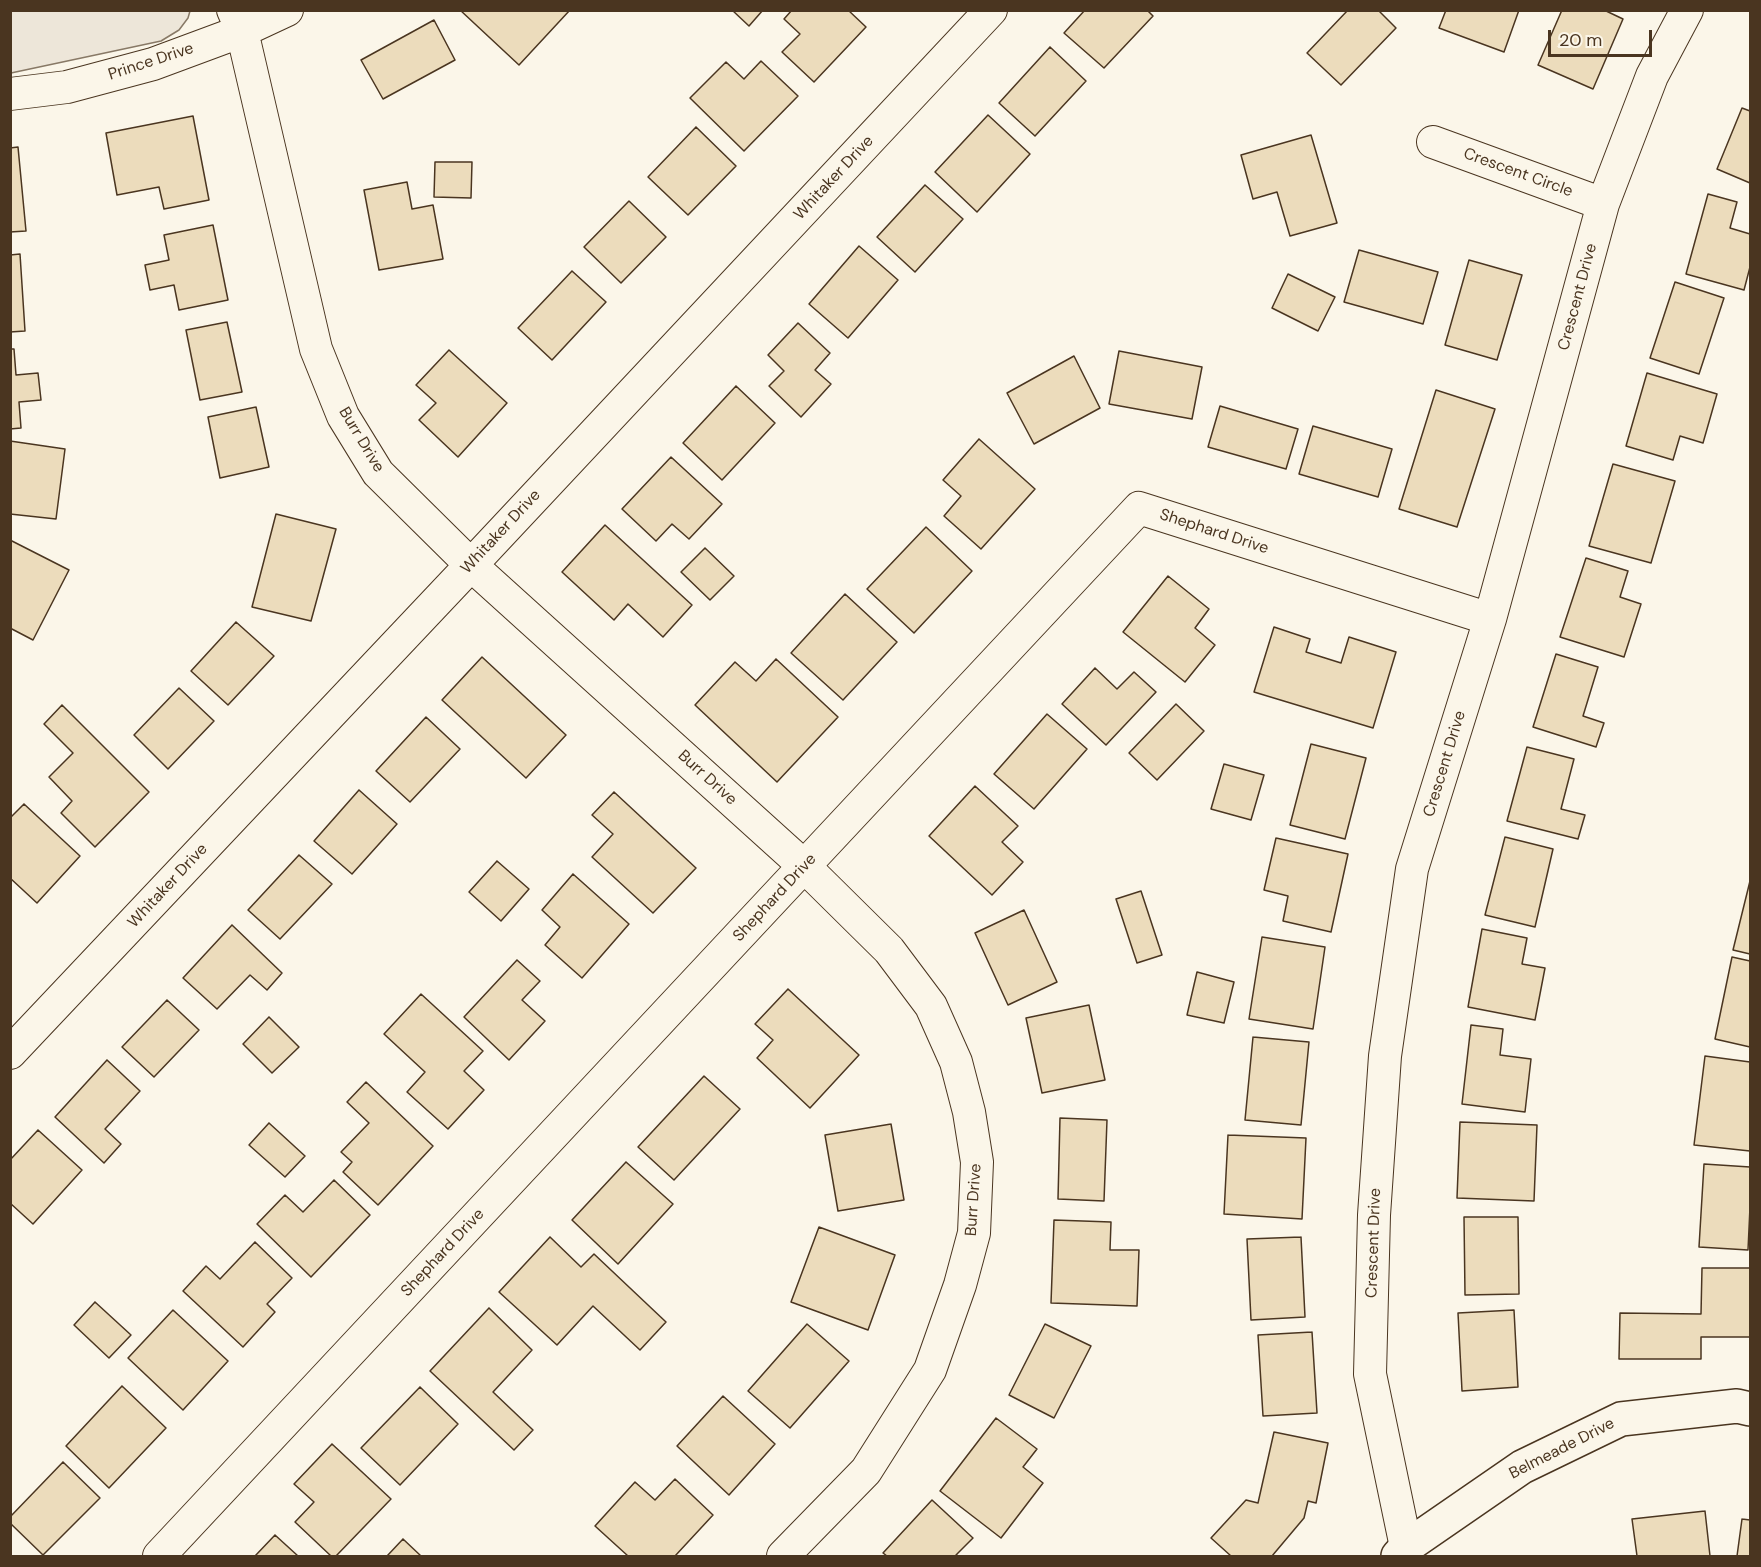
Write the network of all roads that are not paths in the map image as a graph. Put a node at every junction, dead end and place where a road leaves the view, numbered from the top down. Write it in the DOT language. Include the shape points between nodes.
graph roads {
  1 [pos="287,10"];
  2 [pos="991,10"];
  3 [pos="1687,10"];
  4 [pos="237,21"];
  5 [pos="10,94"];
  6 [pos="1433,142"];
  7 [pos="1603,204"];
  8 [pos="471,565"];
  9 [pos="1490,619"];
  10 [pos="804,866"];
  11 [pos="10,1053"];
  12 [pos="1750,1409"];
  13 [pos="1402,1552"];
  14 [pos="159,1557"];
  15 [pos="783,1557"];
  1 -- 4 [label="street, Prince Drive"];
  2 -- 8 [label="street, Whitaker Drive"];
  3 -- 7 [label="street, Crescent Drive" via="1652,76"];
  4 -- 5 [label="street, Prince Drive" via="153,64 67,87"];
  4 -- 8 [label="street, Burr Drive" via="316,349 343,416 378,473"];
  6 -- 7 [label="street, Crescent Circle"];
  7 -- 9 [label="street, Crescent Drive"];
  8 -- 10 [label="street, Burr Drive"];
  8 -- 11 [label="street, Whitaker Drive"];
  9 -- 10 [label="street, Shephard Drive" via="1139,508"];
  9 -- 13 [label="street, Crescent Drive" via="1412,869 1385,1056 1374,1215 1370,1374"];
  10 -- 14 [label="street, Shephard Drive"];
  10 -- 15 [label="street, Burr Drive" via="889,950 931,1006 956,1062 977,1162 974,1233 930,1370 866,1471"];
  12 -- 13 [label="street, Belmeade Drive" via="1737,1406 1621,1419 1522,1467"];
}
